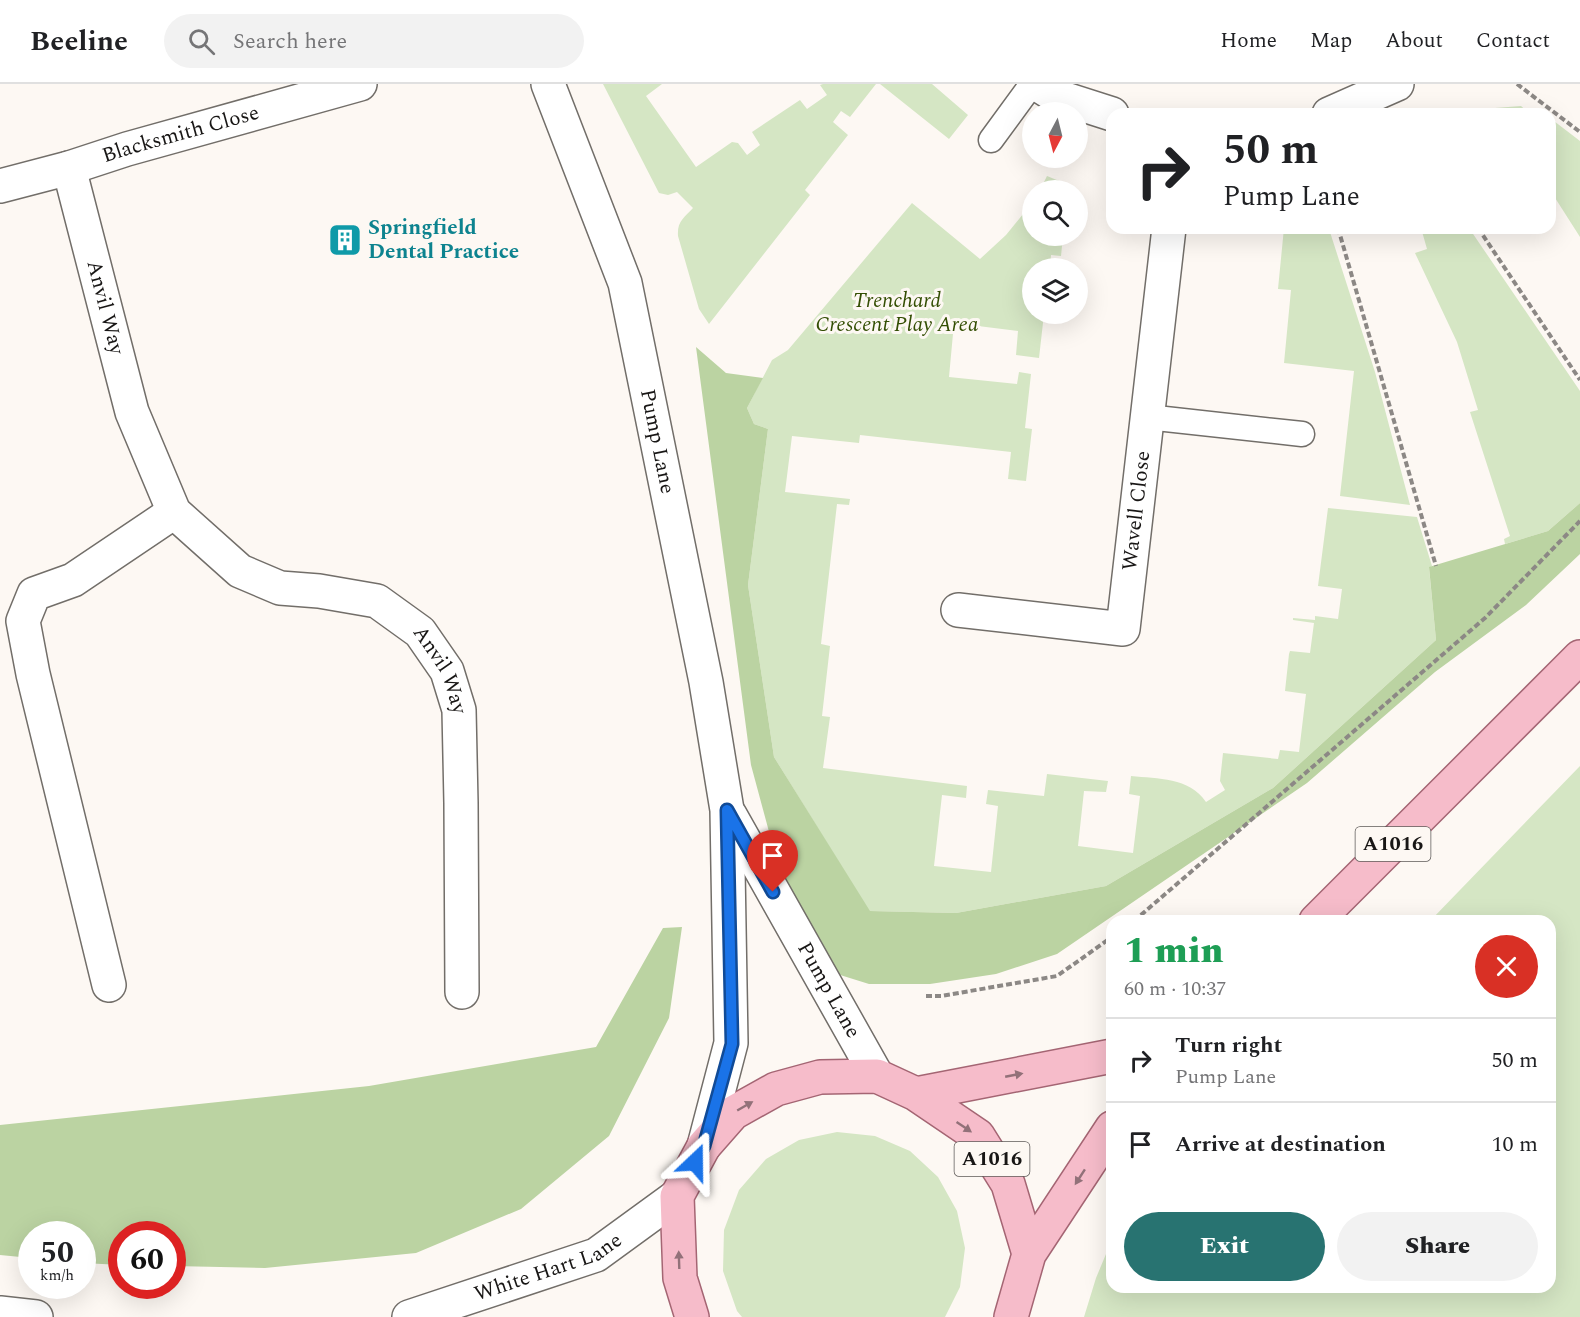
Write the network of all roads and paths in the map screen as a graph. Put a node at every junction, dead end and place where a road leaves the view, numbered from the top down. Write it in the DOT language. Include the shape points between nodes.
graph roads {
  1 [pos="360,84"];
  2 [pos="548,84"];
  3 [pos="1032,84"];
  4 [pos="1037,84"];
  5 [pos="1396,84"];
  6 [pos="1517,84"];
  7 [pos="1342,108"];
  8 [pos="1548,108"];
  9 [pos="1106,112"];
  10 [pos="1556,114"];
  11 [pos="1580,132"];
  12 [pos="991,140"];
  13 [pos="69,168"];
  14 [pos="0,186"];
  15 [pos="1167,234"];
  16 [pos="1340,234"];
  17 [pos="1482,234"];
  18 [pos="1580,380"];
  19 [pos="1147,417"];
  20 [pos="1302,434"];
  21 [pos="174,512"];
  22 [pos="1580,521"];
  23 [pos="1436,566"];
  24 [pos="958,610"];
  25 [pos="1580,657"];
  26 [pos="727,810"];
  27 [pos="1141,915"];
  28 [pos="1322,915"];
  29 [pos="1106,941"];
  30 [pos="109,985"];
  31 [pos="462,992"];
  32 [pos="926,996"];
  33 [pos="1106,1057"];
  34 [pos="877,1076"];
  35 [pos="916,1094"];
  36 [pos="1106,1137"];
  37 [pos="704,1146"];
  38 [pos="677,1196"];
  39 [pos="1029,1254"];
  40 [pos="0,1313"];
  41 [pos="1012,1316"];
  42 [pos="36,1317"];
  43 [pos="409,1317"];
  44 [pos="692,1317"];
  1 -- 13 [label="street, Blacksmith Close"];
  2 -- 26 [label="street, Pump Lane" via="625,283 706,682"];
  3 -- 12 [label="lane"];
  4 -- 9 [label="street" via="1056,96"];
  5 -- 7 [label="street"];
  6 -- 8 [label="path"];
  10 -- 11 [label="path"];
  13 -- 14 [label="street, Blacksmith Close"];
  13 -- 21 [label="street, Anvil Way" via="132,412"];
  15 -- 19 [label="street, Wavell Close"];
  16 -- 23 [label="path"];
  17 -- 18 [label="path"];
  19 -- 20 [label="lane"];
  19 -- 24 [label="street, Wavell Close" via="1123,629"];
  21 -- 30 [label="street" via="73,580 34,594 23,621"];
  21 -- 31 [label="street, Anvil Way" via="240,571 280,588 377,601 420,632 447,671 459,710"];
  22 -- 27 [label="path" via="1485,618"];
  25 -- 28 [label="main road, A1016"];
  26 -- 34 [label="street, Pump Lane"];
  26 -- 37 [label="street, Pump Lane" via="732,1044"];
  29 -- 32 [label="path" via="1057,976"];
  35 -- 33 [label="main road, one-way"];
  34 -- 35 [label="main road, A1016"];
  37 -- 34 [label="main road, A1016, one-way" via="733,1113 776,1089 820,1077"];
  35 -- 39 [label="main road, A1016, one-way" via="978,1136 1008,1184"];
  36 -- 39 [label="main road, one-way"];
  37 -- 38 [label="main road, A1016"];
  38 -- 43 [label="street, White Hart Lane" via="596,1255"];
  44 -- 38 [label="main road, one-way" via="680,1278"];
  39 -- 41 [label="main road"];
  40 -- 42 [label="street"];
}
